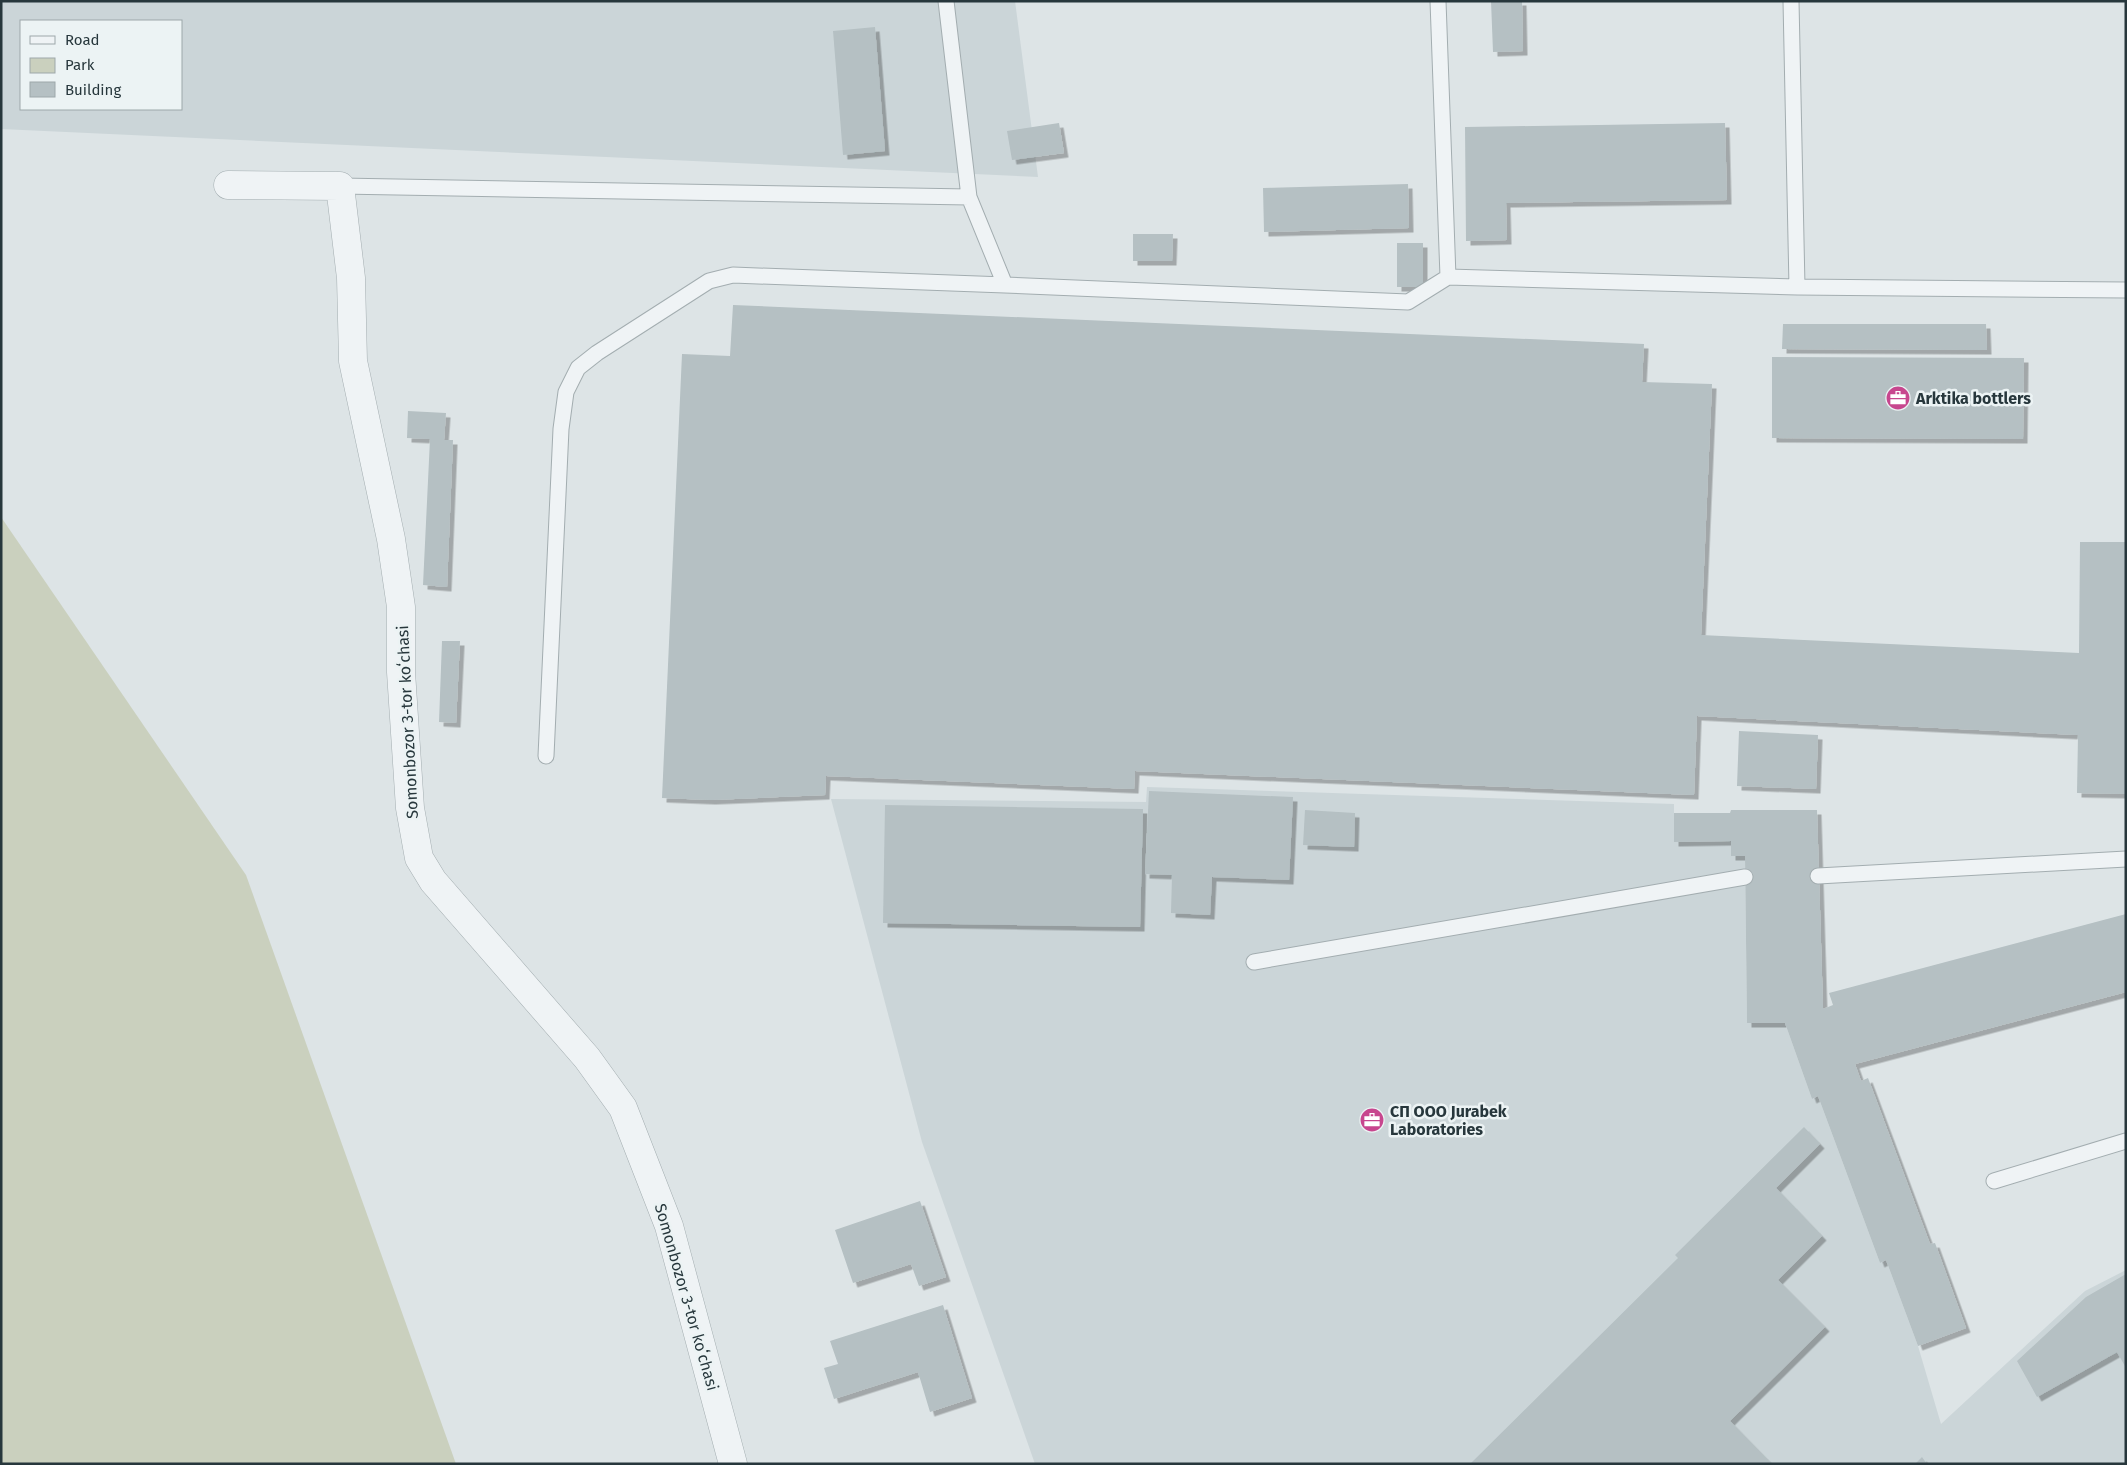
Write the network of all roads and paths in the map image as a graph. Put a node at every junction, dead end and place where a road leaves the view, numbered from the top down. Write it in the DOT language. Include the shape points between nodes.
graph roads {
  1 [pos="946,1"];
  2 [pos="1438,1"];
  3 [pos="1791,1"];
  4 [pos="228,185"];
  5 [pos="340,186"];
  6 [pos="969,198"];
  7 [pos="1448,277"];
  8 [pos="1005,285"];
  9 [pos="1796,287"];
  10 [pos="2126,290"];
  11 [pos="546,756"];
  12 [pos="2126,859"];
  13 [pos="1818,876"];
  14 [pos="1746,877"];
  15 [pos="1254,962"];
  16 [pos="2126,1141"];
  17 [pos="1994,1180"];
  18 [pos="733,1464"];
  1 -- 6 [label="lane"];
  2 -- 7 [label="lane"];
  3 -- 9 [label="lane"];
  4 -- 5 [label="street"];
  5 -- 6 [label="lane"];
  5 -- 18 [label="street, Somonbozor 3-tor koʻchasi" via="351,278 353,361 391,539 401,607 401,672 410,808 419,858 432,881 587,1058 623,1108 670,1226"];
  6 -- 8 [label="lane"];
  7 -- 8 [label="lane" via="1408,302"];
  7 -- 9 [label="lane"];
  8 -- 11 [label="lane" via="733,275 709,280 578,368 566,392 561,429"];
  9 -- 10 [label="lane"];
  12 -- 13 [label="lane"];
  14 -- 15 [label="lane"];
  16 -- 17 [label="lane"];
}
